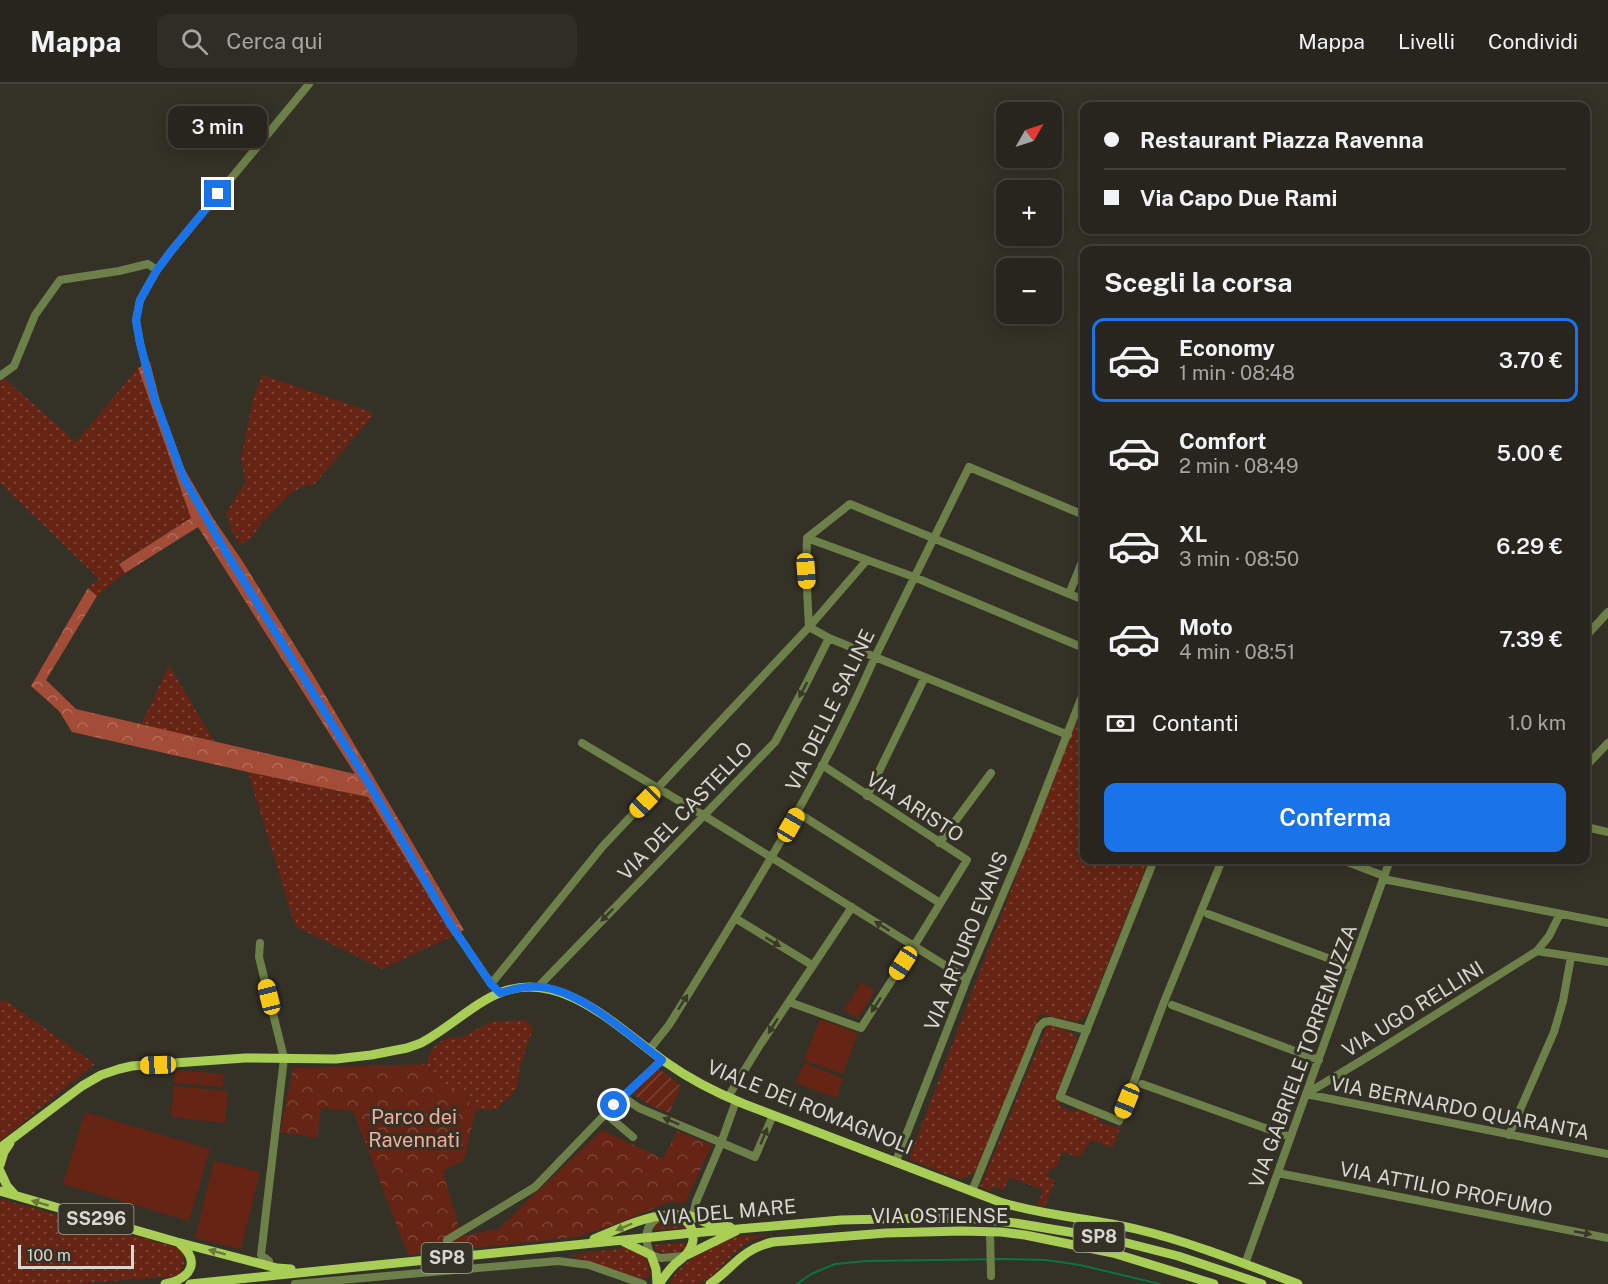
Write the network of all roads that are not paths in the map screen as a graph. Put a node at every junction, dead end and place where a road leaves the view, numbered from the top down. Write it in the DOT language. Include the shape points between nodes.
graph roads {
  1 [pos="309,84"];
  2 [pos="157,270"];
  3 [pos="0,375"];
  4 [pos="1080,513"];
  5 [pos="933,537"];
  6 [pos="807,538"];
  7 [pos="867,560"];
  8 [pos="1080,567"];
  9 [pos="914,577"];
  10 [pos="1069,594"];
  11 [pos="1080,598"];
  12 [pos="1608,612"];
  13 [pos="809,627"];
  14 [pos="1590,632"];
  15 [pos="829,638"];
  16 [pos="1080,646"];
  17 [pos="875,657"];
  18 [pos="925,677"];
  19 [pos="1080,702"];
  20 [pos="1068,735"];
  21 [pos="582,743"];
  22 [pos="1608,743"];
  23 [pos="1590,762"];
  24 [pos="822,765"];
  25 [pos="991,773"];
  26 [pos="659,788"];
  27 [pos="867,796"];
  28 [pos="798,813"];
  29 [pos="703,815"];
  30 [pos="1590,828"];
  31 [pos="1608,832"];
  32 [pos="939,843"];
  33 [pos="772,857"];
  34 [pos="1152,864"];
  35 [pos="1220,864"];
  36 [pos="1352,864"];
  37 [pos="1389,864"];
  38 [pos="1384,877"];
  39 [pos="940,903"];
  40 [pos="852,907"];
  41 [pos="1208,914"];
  42 [pos="1560,914"];
  43 [pos="735,918"];
  44 [pos="1608,923"];
  45 [pos="260,944"];
  46 [pos="914,946"];
  47 [pos="1537,951"];
  48 [pos="1571,957"];
  49 [pos="1608,962"];
  50 [pos="812,965"];
  51 [pos="1352,967"];
  52 [pos="967,979"];
  53 [pos="491,984"];
  54 [pos="538,987"];
  55 [pos="500,993"];
  56 [pos="789,1002"];
  57 [pos="1172,1005"];
  58 [pos="1086,1030"];
  59 [pos="649,1050"];
  60 [pos="284,1058"];
  61 [pos="662,1060"];
  62 [pos="1319,1060"];
  63 [pos="1142,1084"];
  64 [pos="1306,1094"];
  65 [pos="623,1097"];
  66 [pos="732,1099"];
  67 [pos="606,1114"];
  68 [pos="772,1115"];
  69 [pos="1509,1135"];
  70 [pos="633,1137"];
  71 [pos="1290,1137"];
  72 [pos="14,1138"];
  73 [pos="721,1143"];
  74 [pos="0,1148"];
  75 [pos="1608,1154"];
  76 [pos="896,1161"];
  77 [pos="0,1165"];
  78 [pos="0,1171"];
  79 [pos="1278,1173"];
  80 [pos="972,1191"];
  81 [pos="0,1193"];
  82 [pos="15,1195"];
  83 [pos="696,1202"];
  84 [pos="663,1215"];
  85 [pos="675,1215"];
  86 [pos="692,1225"];
  87 [pos="741,1229"];
  88 [pos="990,1232"];
  89 [pos="646,1238"];
  90 [pos="1608,1238"];
  91 [pos="447,1240"];
  92 [pos="622,1241"];
  93 [pos="177,1242"];
  94 [pos="587,1243"];
  95 [pos="651,1255"];
  96 [pos="685,1256"];
  97 [pos="268,1260"];
  98 [pos="1245,1264"];
  99 [pos="308,1271"];
  100 [pos="991,1276"];
  101 [pos="165,1284"];
  102 [pos="189,1284"];
  103 [pos="295,1284"];
  104 [pos="643,1284"];
  105 [pos="658,1284"];
  106 [pos="710,1284"];
  107 [pos="1214,1284"];
  108 [pos="1262,1284"];
  109 [pos="1298,1284"];
  1 -- 2 [label="street"];
  2 -- 3 [label="street" via="148,264 60,280 35,315 14,366"];
  2 -- 53 [label="street" via="140,300 136,320 154,397 183,477 449,922"];
  4 -- 5 [label="street, VIA DELLE SALINE" via="969,467"];
  5 -- 6 [label="street" via="850,504"];
  5 -- 9 [label="street, VIA DELLE SALINE"];
  5 -- 10 [label="street"];
  6 -- 7 [label="street"];
  6 -- 13 [label="street"];
  7 -- 9 [label="street"];
  7 -- 13 [label="street"];
  8 -- 10 [label="street"];
  9 -- 16 [label="street"];
  9 -- 17 [label="street, VIA DELLE SALINE"];
  10 -- 11 [label="street"];
  12 -- 14 [label="street"];
  13 -- 15 [label="street"];
  13 -- 26 [label="street"];
  15 -- 17 [label="street"];
  15 -- 29 [label="street, VIA DEL CASTELLO, one-way" via="775,742"];
  17 -- 18 [label="street"];
  17 -- 24 [label="street, VIA DELLE SALINE"];
  18 -- 20 [label="street"];
  18 -- 27 [label="street"];
  19 -- 20 [label="street, VIA ARTURO EVANS"];
  20 -- 52 [label="street, VIA ARTURO EVANS"];
  21 -- 26 [label="street"];
  22 -- 23 [label="street"];
  24 -- 27 [label="street, VIA ARISTO"];
  24 -- 28 [label="street, VIA DELLE SALINE"];
  25 -- 32 [label="street"];
  26 -- 29 [label="street"];
  26 -- 53 [label="street" via="603,846"];
  27 -- 32 [label="street, VIA ARISTO"];
  28 -- 33 [label="street, VIA DELLE SALINE"];
  28 -- 39 [label="street"];
  29 -- 33 [label="street"];
  29 -- 54 [label="street, VIA DEL CASTELLO, one-way"];
  30 -- 31 [label="street"];
  32 -- 39 [label="street, VIA ARISTO" via="967,860"];
  33 -- 40 [label="street"];
  33 -- 43 [label="street, VIA DELLE SALINE"];
  34 -- 58 [label="street"];
  35 -- 58 [label="street" via="1119,1121 1060,1097"];
  36 -- 38 [label="street"];
  37 -- 38 [label="street, VIA GABRIELE TORREMUZZA"];
  38 -- 42 [label="street"];
  38 -- 51 [label="street, VIA GABRIELE TORREMUZZA"];
  39 -- 46 [label="street, VIA ARISTO"];
  46 -- 40 [label="street, one-way"];
  40 -- 50 [label="street"];
  41 -- 51 [label="street"];
  42 -- 44 [label="street"];
  42 -- 47 [label="street" via="1550,936"];
  43 -- 50 [label="street, one-way"];
  59 -- 43 [label="street, VIA DELLE SALINE, one-way" via="669,1025"];
  45 -- 60 [label="street" via="259,957"];
  46 -- 52 [label="street"];
  46 -- 56 [label="street, VIA ARISTO, one-way" via="861,1028"];
  47 -- 48 [label="street"];
  47 -- 64 [label="street, VIA UGO RELLINI"];
  48 -- 49 [label="street"];
  48 -- 69 [label="street" via="1554,1032"];
  50 -- 56 [label="street"];
  51 -- 62 [label="street, VIA GABRIELE TORREMUZZA"];
  52 -- 76 [label="street, VIA ARTURO EVANS"];
  53 -- 55 [label="street"];
  54 -- 55 [label="main road, VIALE DEI ROMAGNOLI"];
  54 -- 59 [label="main road, VIALE DEI ROMAGNOLI" via="580,1000"];
  55 -- 60 [label="main road, VIALE DEI ROMAGNOLI" via="421,1043 406,1048 336,1059"];
  56 -- 66 [label="street, one-way"];
  57 -- 62 [label="street"];
  58 -- 80 [label="street" via="1050,1021 1040,1027"];
  59 -- 61 [label="main road, VIALE DEI ROMAGNOLI"];
  60 -- 72 [label="main road, VIALE DEI ROMAGNOLI" via="241,1058 113,1070 82,1086"];
  60 -- 97 [label="street" via="261,1255"];
  61 -- 65 [label="street"];
  61 -- 66 [label="main road, VIALE DEI ROMAGNOLI"];
  62 -- 64 [label="street, VIA GABRIELE TORREMUZZA"];
  63 -- 71 [label="street"];
  64 -- 69 [label="street, VIA BERNARDO QUARANTA"];
  64 -- 71 [label="street, VIA GABRIELE TORREMUZZA"];
  65 -- 67 [label="street"];
  73 -- 65 [label="street, one-way" via="639,1108"];
  66 -- 68 [label="main road, VIALE DEI ROMAGNOLI"];
  66 -- 73 [label="street"];
  67 -- 70 [label="street"];
  67 -- 91 [label="street" via="535,1187"];
  73 -- 68 [label="street, one-way" via="755,1156"];
  68 -- 76 [label="main road, VIALE DEI ROMAGNOLI"];
  69 -- 75 [label="street, VIA BERNARDO QUARANTA"];
  71 -- 79 [label="street, VIA GABRIELE TORREMUZZA"];
  72 -- 74 [label="main road, VIALE DEI ROMAGNOLI"];
  72 -- 77 [label="main road"];
  73 -- 83 [label="street"];
  76 -- 80 [label="main road, VIALE DEI ROMAGNOLI"];
  78 -- 82 [label="main road"];
  79 -- 90 [label="street, VIA ATTILIO PROFUMO, one-way"];
  79 -- 98 [label="street, VIA GABRIELE TORREMUZZA"];
  80 -- 98 [label="main road, VIALE DEI ROMAGNOLI" via="1030,1211 1150,1233"];
  81 -- 82 [label="main road, SS296"];
  93 -- 82 [label="main road, SS296, one-way"];
  83 -- 85 [label="street"];
  83 -- 86 [label="street"];
  84 -- 85 [label="main road"];
  84 -- 89 [label="street" via="650,1224"];
  84 -- 94 [label="main road, one-way" via="640,1220"];
  85 -- 86 [label="main road"];
  86 -- 87 [label="main road, VIA DEL MARE / SP8"];
  86 -- 87 [label="main road" via="708,1223"];
  86 -- 89 [label="main road, VIA DEL MARE / SP8"];
  86 -- 96 [label="main road" via="691,1246"];
  87 -- 96 [label="main road"];
  87 -- 108 [label="main road, VIA DEL MARE / SP8" via="841,1220 932,1218 1015,1222 1139,1245"];
  88 -- 100 [label="street"];
  88 -- 106 [label="main road, VIA OSTIENSE" via="886,1233 773,1242 746,1252"];
  88 -- 107 [label="main road, VIA OSTIENSE" via="1113,1253"];
  89 -- 92 [label="main road, VIA DEL MARE / SP8"];
  89 -- 95 [label="street"];
  92 -- 94 [label="main road, VIA DEL MARE / SP8"];
  92 -- 95 [label="main road"];
  99 -- 93 [label="main road, SS296, one-way" via="277,1268"];
  93 -- 101 [label="main road" via="189,1254 190,1269 183,1279"];
  94 -- 99 [label="main road, VIA DEL MARE / SP8"];
  95 -- 96 [label="street"];
  95 -- 105 [label="main road"];
  96 -- 105 [label="main road"];
  98 -- 109 [label="main road, VIALE DEI ROMAGNOLI"];
  99 -- 102 [label="main road, VIA DEL MARE / SP8"];
  103 -- 104 [label="street" via="558,1261 589,1265"];
}
